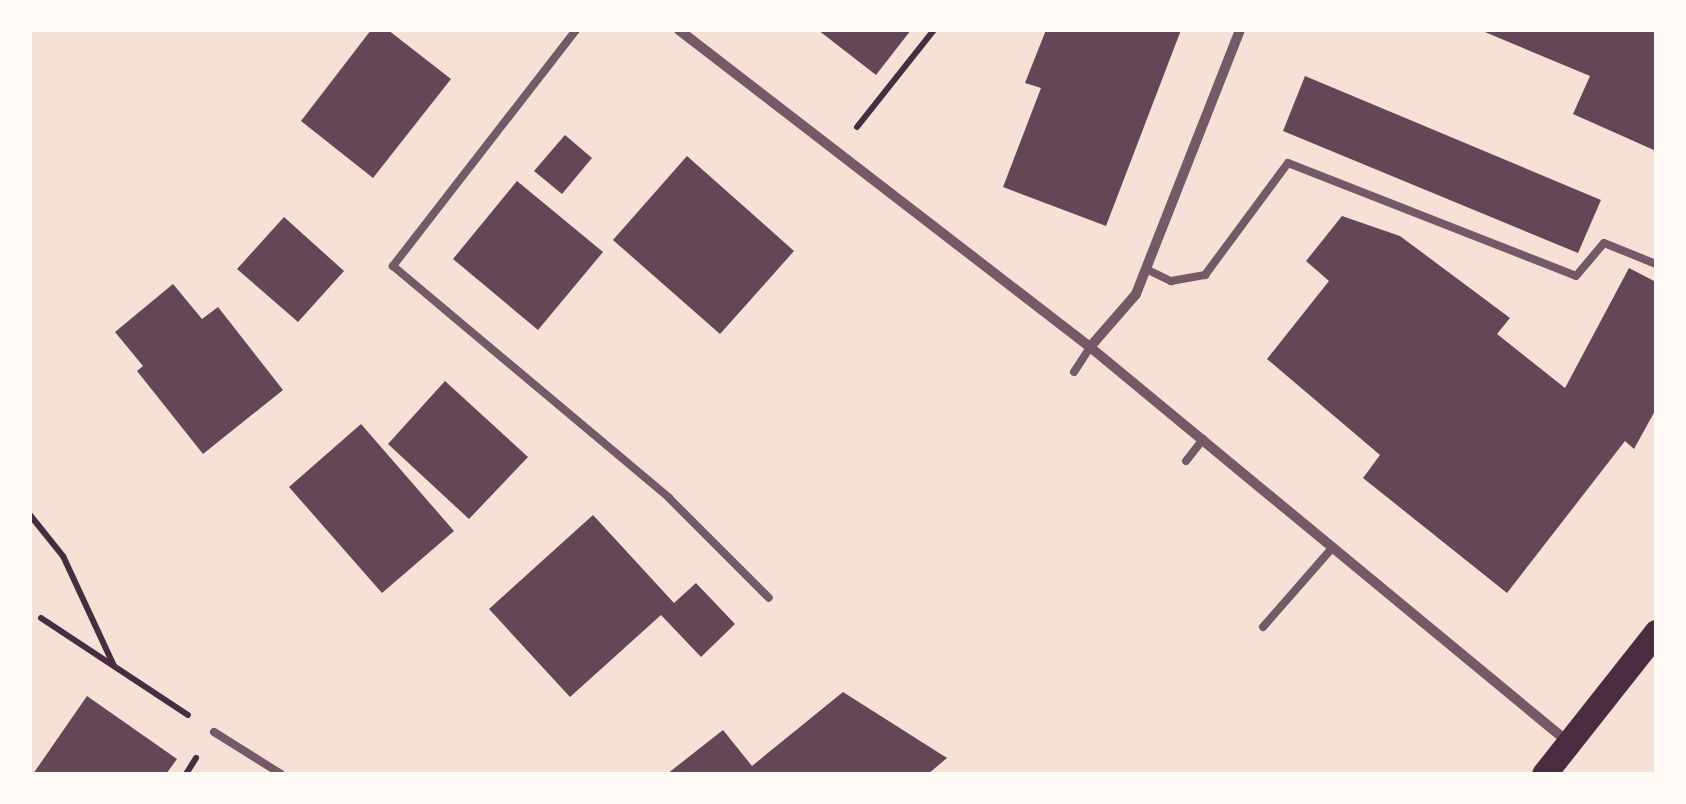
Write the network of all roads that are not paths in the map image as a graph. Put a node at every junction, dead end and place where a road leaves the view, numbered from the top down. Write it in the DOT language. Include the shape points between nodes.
graph roads {
  1 [pos="576,30"];
  2 [pos="679,30"];
  3 [pos="1240,30"];
  4 [pos="1656,264"];
  5 [pos="1146,269"];
  6 [pos="1090,347"];
  7 [pos="1074,372"];
  8 [pos="1203,439"];
  9 [pos="1186,462"];
  10 [pos="1333,547"];
  11 [pos="768,598"];
  12 [pos="1263,627"];
  13 [pos="1656,632"];
  14 [pos="214,732"];
  15 [pos="1570,744"];
  16 [pos="281,774"];
  17 [pos="1544,774"];
  1 -- 11 [label="lane" via="393,266 668,498"];
  2 -- 6 [label="street"];
  3 -- 5 [label="street"];
  4 -- 5 [label="lane" via="1604,242 1576,276 1288,163 1205,274 1171,281"];
  5 -- 6 [label="street" via="1136,294"];
  6 -- 7 [label="lane"];
  6 -- 8 [label="street"];
  8 -- 9 [label="lane"];
  8 -- 10 [label="street"];
  10 -- 12 [label="lane"];
  10 -- 15 [label="street"];
  13 -- 15 [label="main road"];
  14 -- 16 [label="lane"];
  15 -- 17 [label="main road"];
}
